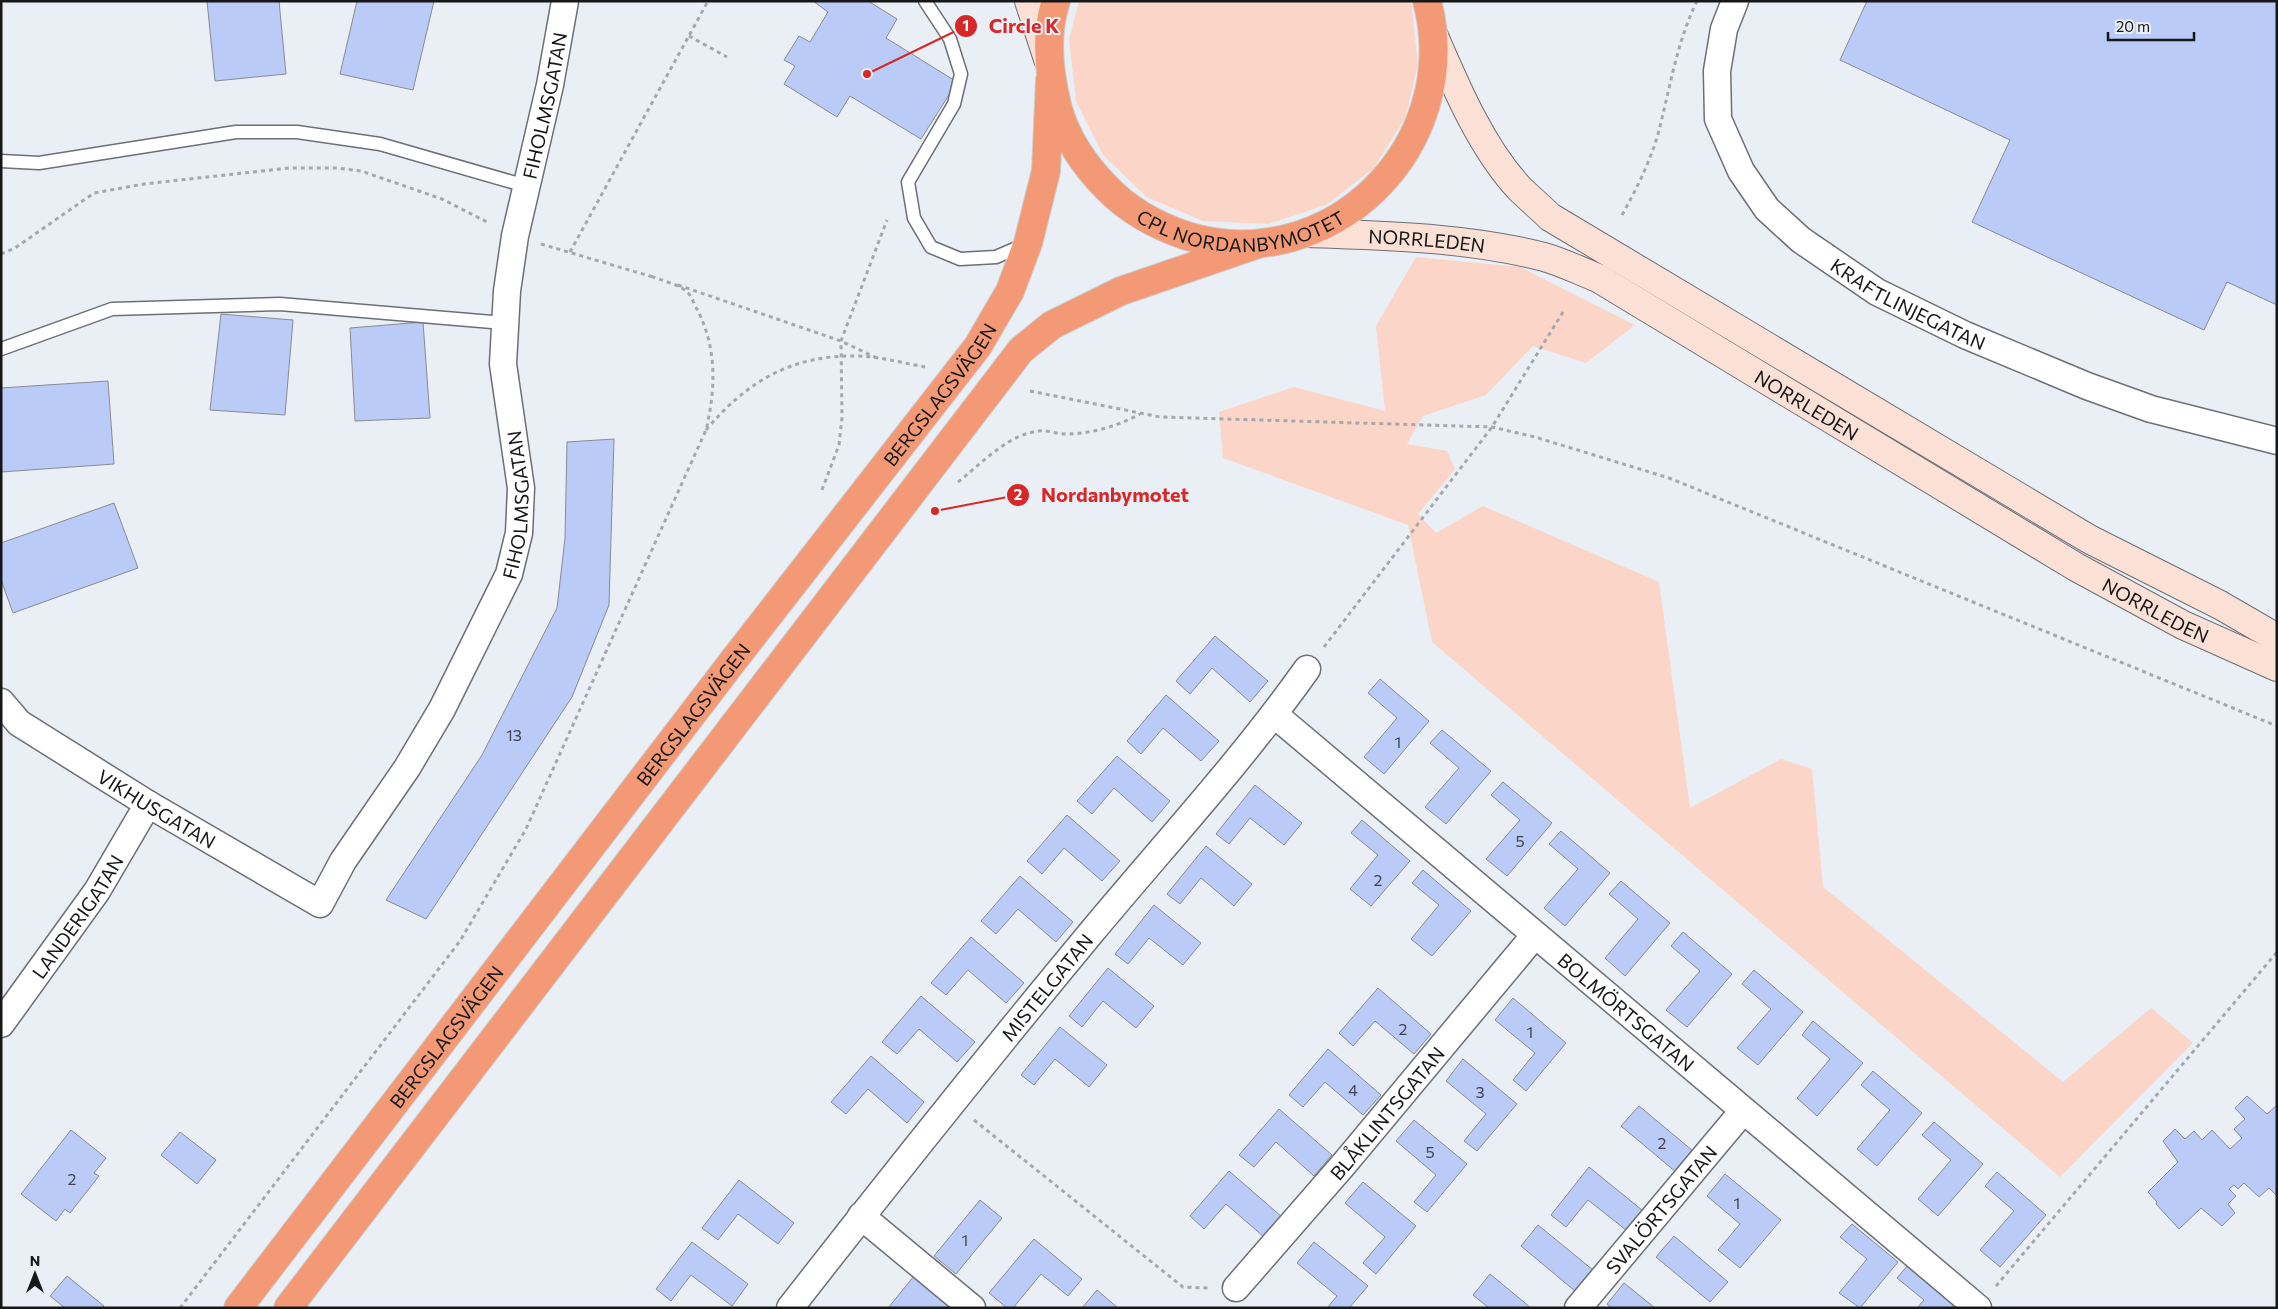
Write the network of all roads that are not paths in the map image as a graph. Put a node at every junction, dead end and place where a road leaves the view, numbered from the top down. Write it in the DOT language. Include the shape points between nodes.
graph roads {
  1 [pos="566,1"];
  2 [pos="925,1"];
  3 [pos="1028,1"];
  4 [pos="1056,1"];
  5 [pos="1735,1"];
  6 [pos="1431,13"];
  7 [pos="1049,70"];
  8 [pos="1,160"];
  9 [pos="526,186"];
  10 [pos="1308,233"];
  11 [pos="1028,243"];
  12 [pos="1258,244"];
  13 [pos="504,323"];
  14 [pos="1,349"];
  15 [pos="2277,441"];
  16 [pos="2274,635"];
  17 [pos="2277,667"];
  18 [pos="1307,669"];
  19 [pos="1,702"];
  20 [pos="1275,715"];
  21 [pos="148,804"];
  22 [pos="320,904"];
  23 [pos="1534,936"];
  24 [pos="1,1024"];
  25 [pos="1743,1112"];
  26 [pos="861,1216"];
  27 [pos="1236,1288"];
  28 [pos="238,1308"];
  29 [pos="288,1308"];
  30 [pos="790,1308"];
  31 [pos="972,1308"];
  32 [pos="1578,1308"];
  33 [pos="1978,1308"];
  1 -- 9 [label="street, FIHOLMSGATAN"];
  2 -- 11 [label="lane" via="950,39 961,74 954,104 908,182 914,218 931,248 960,259 996,257"];
  3 -- 7 [label="main road"];
  4 -- 7 [label="highway, CPL NORDANBYMOTET"];
  5 -- 15 [label="street, KRAFTLINJEGATAN" via="1724,29 1717,71 1718,119 1741,171 1766,209 1801,240 1877,292 1965,335 2052,372 2151,409"];
  6 -- 10 [label="highway, CPL NORDANBYMOTET" via="1431,85 1416,133 1390,175 1353,209"];
  6 -- 16 [label="main road, NORRLEDEN" via="1454,82 1490,147 1519,187 1550,217 2089,539"];
  7 -- 11 [label="highway, BERGSLAGSVÄGEN" via="1046,171"];
  7 -- 12 [label="highway, CPL NORDANBYMOTET" via="1063,127 1087,168 1121,203 1163,228 1209,242"];
  8 -- 9 [label="lane" via="39,163 236,132 297,132 380,144"];
  9 -- 13 [label="street, FIHOLMSGATAN" via="515,236"];
  10 -- 12 [label="highway, CPL NORDANBYMOTET"];
  10 -- 17 [label="main road, NORRLEDEN" via="1423,237 1483,245 1546,258 1598,278 2076,567 2183,625"];
  11 -- 28 [label="highway, BERGSLAGSVÄGEN" via="1010,291 978,346"];
  12 -- 29 [label="highway, BERGSLAGSVÄGEN" via="1121,291 1052,325 1021,350"];
  13 -- 14 [label="lane" via="280,304 150,307 112,309"];
  13 -- 22 [label="street, FIHOLMSGATAN" via="503,364 521,488 519,533 509,574 442,709 407,768 343,861"];
  18 -- 20 [label="street, MISTELGATAN"];
  19 -- 21 [label="street, VIKHUSGATAN" via="19,723"];
  20 -- 23 [label="street, BOLMÖRTSGATAN"];
  20 -- 26 [label="street, MISTELGATAN"];
  21 -- 22 [label="street, VIKHUSGATAN"];
  21 -- 24 [label="street, LANDERIGATAN" via="97,891"];
  23 -- 25 [label="street, BOLMÖRTSGATAN"];
  23 -- 27 [label="street, BLÅKLINTSGATAN"];
  25 -- 32 [label="street, SVALÖRTSGATAN"];
  25 -- 33 [label="street, BOLMÖRTSGATAN"];
  26 -- 30 [label="street, MISTELGATAN"];
  26 -- 31 [label="street"];
}
